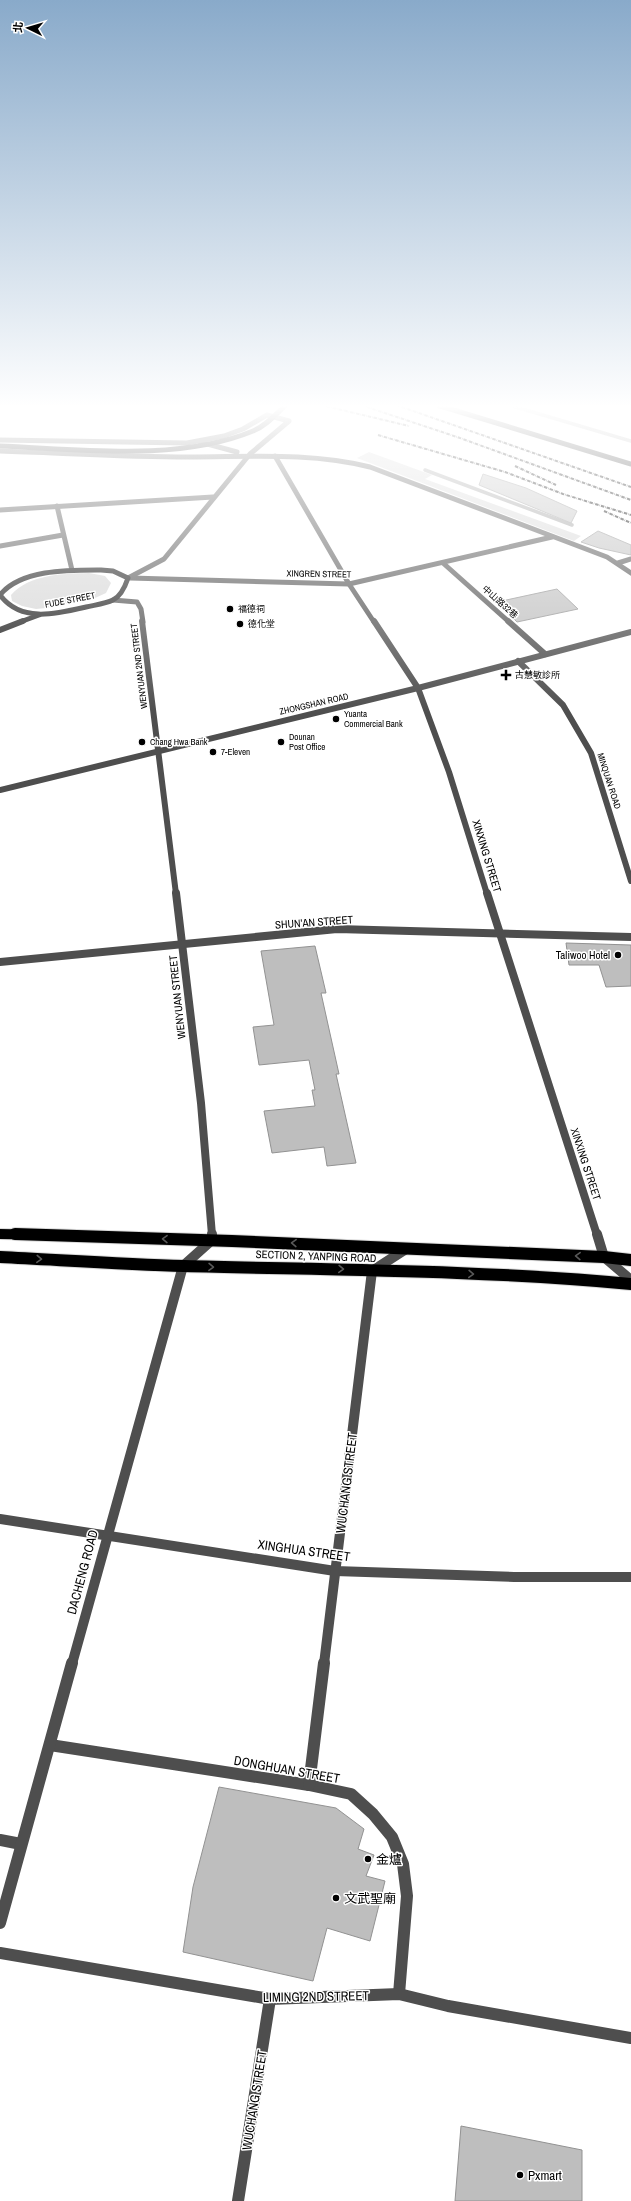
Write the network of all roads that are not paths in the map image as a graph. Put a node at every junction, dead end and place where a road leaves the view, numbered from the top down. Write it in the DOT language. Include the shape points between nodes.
graph roads {
  1 [pos="33,508"];
  2 [pos="57,508"];
  3 [pos="205,508"];
  4 [pos="305,508"];
  5 [pos="474,508"];
  6 [pos="0,510"];
  7 [pos="63,535"];
  8 [pos="552,537"];
  9 [pos="0,546"];
  10 [pos="631,559"];
  11 [pos="618,562"];
  12 [pos="443,563"];
  13 [pos="72,570"];
  14 [pos="631,573"];
  15 [pos="128,578"];
  16 [pos="349,584"];
  17 [pos="1,590"];
  18 [pos="113,600"];
  19 [pos="39,615"];
  20 [pos="0,630"];
  21 [pos="631,632"];
  22 [pos="545,654"];
  23 [pos="518,661"];
  24 [pos="418,688"];
  25 [pos="158,752"];
  26 [pos="0,790"];
  27 [pos="631,881"];
  28 [pos="499,933"];
  29 [pos="631,937"];
  30 [pos="182,945"];
  31 [pos="0,962"];
  32 [pos="0,1234"];
  33 [pos="212,1240"];
  34 [pos="409,1248"];
  35 [pos="604,1257"];
  36 [pos="0,1258"];
  37 [pos="631,1260"];
  38 [pos="183,1266"];
  39 [pos="372,1270"];
  40 [pos="631,1280"];
  41 [pos="631,1284"];
  42 [pos="0,1519"];
  43 [pos="107,1534"];
  44 [pos="336,1571"];
  45 [pos="631,1577"];
  46 [pos="50,1745"];
  47 [pos="309,1785"];
  48 [pos="0,1840"];
  49 [pos="21,1844"];
  50 [pos="0,1923"];
  51 [pos="0,1953"];
  52 [pos="399,1994"];
  53 [pos="270,1999"];
  54 [pos="631,2038"];
  55 [pos="238,2201"];
  1 -- 6 [label="street"];
  2 -- 7 [label="street"];
  3 -- 15 [label="street" via="164,559"];
  4 -- 16 [label="street, XINXING STREET"];
  5 -- 8 [label="street"];
  7 -- 9 [label="street"];
  7 -- 13 [label="street"];
  8 -- 11 [label="street"];
  8 -- 12 [label="street, XINGREN STREET"];
  10 -- 11 [label="street"];
  11 -- 14 [label="street"];
  12 -- 16 [label="street, XINGREN STREET"];
  12 -- 22 [label="street, 中山路32巷"];
  13 -- 15 [label="main road, FUDE STREET" via="112,571"];
  13 -- 17 [label="main road, FUDE STREET" via="37,576"];
  15 -- 16 [label="street, XINGREN STREET"];
  15 -- 18 [label="main road" via="123,590"];
  16 -- 24 [label="street, XINXING STREET"];
  17 -- 19 [label="main road, FUDE STREET" via="3,600 14,609"];
  18 -- 19 [label="main road, FUDE STREET" via="64,612"];
  18 -- 25 [label="street, WENYUAN 2ND STREET" via="137,602 141,609"];
  19 -- 20 [label="main road"];
  21 -- 22 [label="street, ZHONGSHAN ROAD"];
  22 -- 23 [label="street, ZHONGSHAN ROAD"];
  23 -- 24 [label="street, ZHONGSHAN ROAD"];
  23 -- 27 [label="street, MINQUAN ROAD" via="564,705 591,753"];
  24 -- 25 [label="street, ZHONGSHAN ROAD"];
  24 -- 28 [label="street, XINXING STREET" via="450,772"];
  25 -- 26 [label="street, ZHONGSHAN ROAD"];
  25 -- 30 [label="street, WENYUAN STREET"];
  28 -- 29 [label="street, SHUN’AN STREET"];
  28 -- 30 [label="street, SHUN’AN STREET" via="336,930"];
  28 -- 35 [label="street, XINXING STREET"];
  30 -- 31 [label="street, SHUN’AN STREET"];
  30 -- 33 [label="street, WENYUAN STREET" via="201,1103"];
  33 -- 32 [label="main road, SECTION 2, YANPING ROAD, one-way"];
  34 -- 33 [label="main road, SECTION 2, YANPING ROAD, one-way"];
  33 -- 38 [label="street"];
  35 -- 34 [label="main road, SECTION 2, YANPING ROAD, one-way"];
  34 -- 39 [label="street"];
  35 -- 37 [label="main road, SECTION 2, YANPING ROAD"];
  35 -- 40 [label="street"];
  36 -- 38 [label="main road, SECTION 2, YANPING ROAD, one-way"];
  38 -- 39 [label="main road, SECTION 2, YANPING ROAD, one-way"];
  38 -- 43 [label="street, DACHENG ROAD"];
  39 -- 41 [label="main road, SECTION 2, YANPING ROAD, one-way" via="567,1278"];
  39 -- 44 [label="street, WUCHANG STREET"];
  42 -- 43 [label="street, XINGHUA STREET"];
  43 -- 44 [label="street, XINGHUA STREET"];
  43 -- 46 [label="street, DACHENG ROAD"];
  44 -- 45 [label="street, XINGHUA STREET" via="514,1577"];
  44 -- 47 [label="street, WUCHANG STREET"];
  46 -- 47 [label="street, DONGHUAN STREET"];
  46 -- 49 [label="street, DACHENG ROAD"];
  47 -- 52 [label="street, DONGHUAN STREET" via="351,1794 373,1814 392,1837 403,1864 407,1896"];
  48 -- 49 [label="street"];
  49 -- 50 [label="street, DACHENG ROAD"];
  51 -- 53 [label="street, LIMING 2ND STREET"];
  52 -- 53 [label="street, LIMING 2ND STREET"];
  52 -- 54 [label="street, LIMING 2ND STREET" via="448,2006"];
  53 -- 55 [label="street, WUCHANG STREET"];
}
